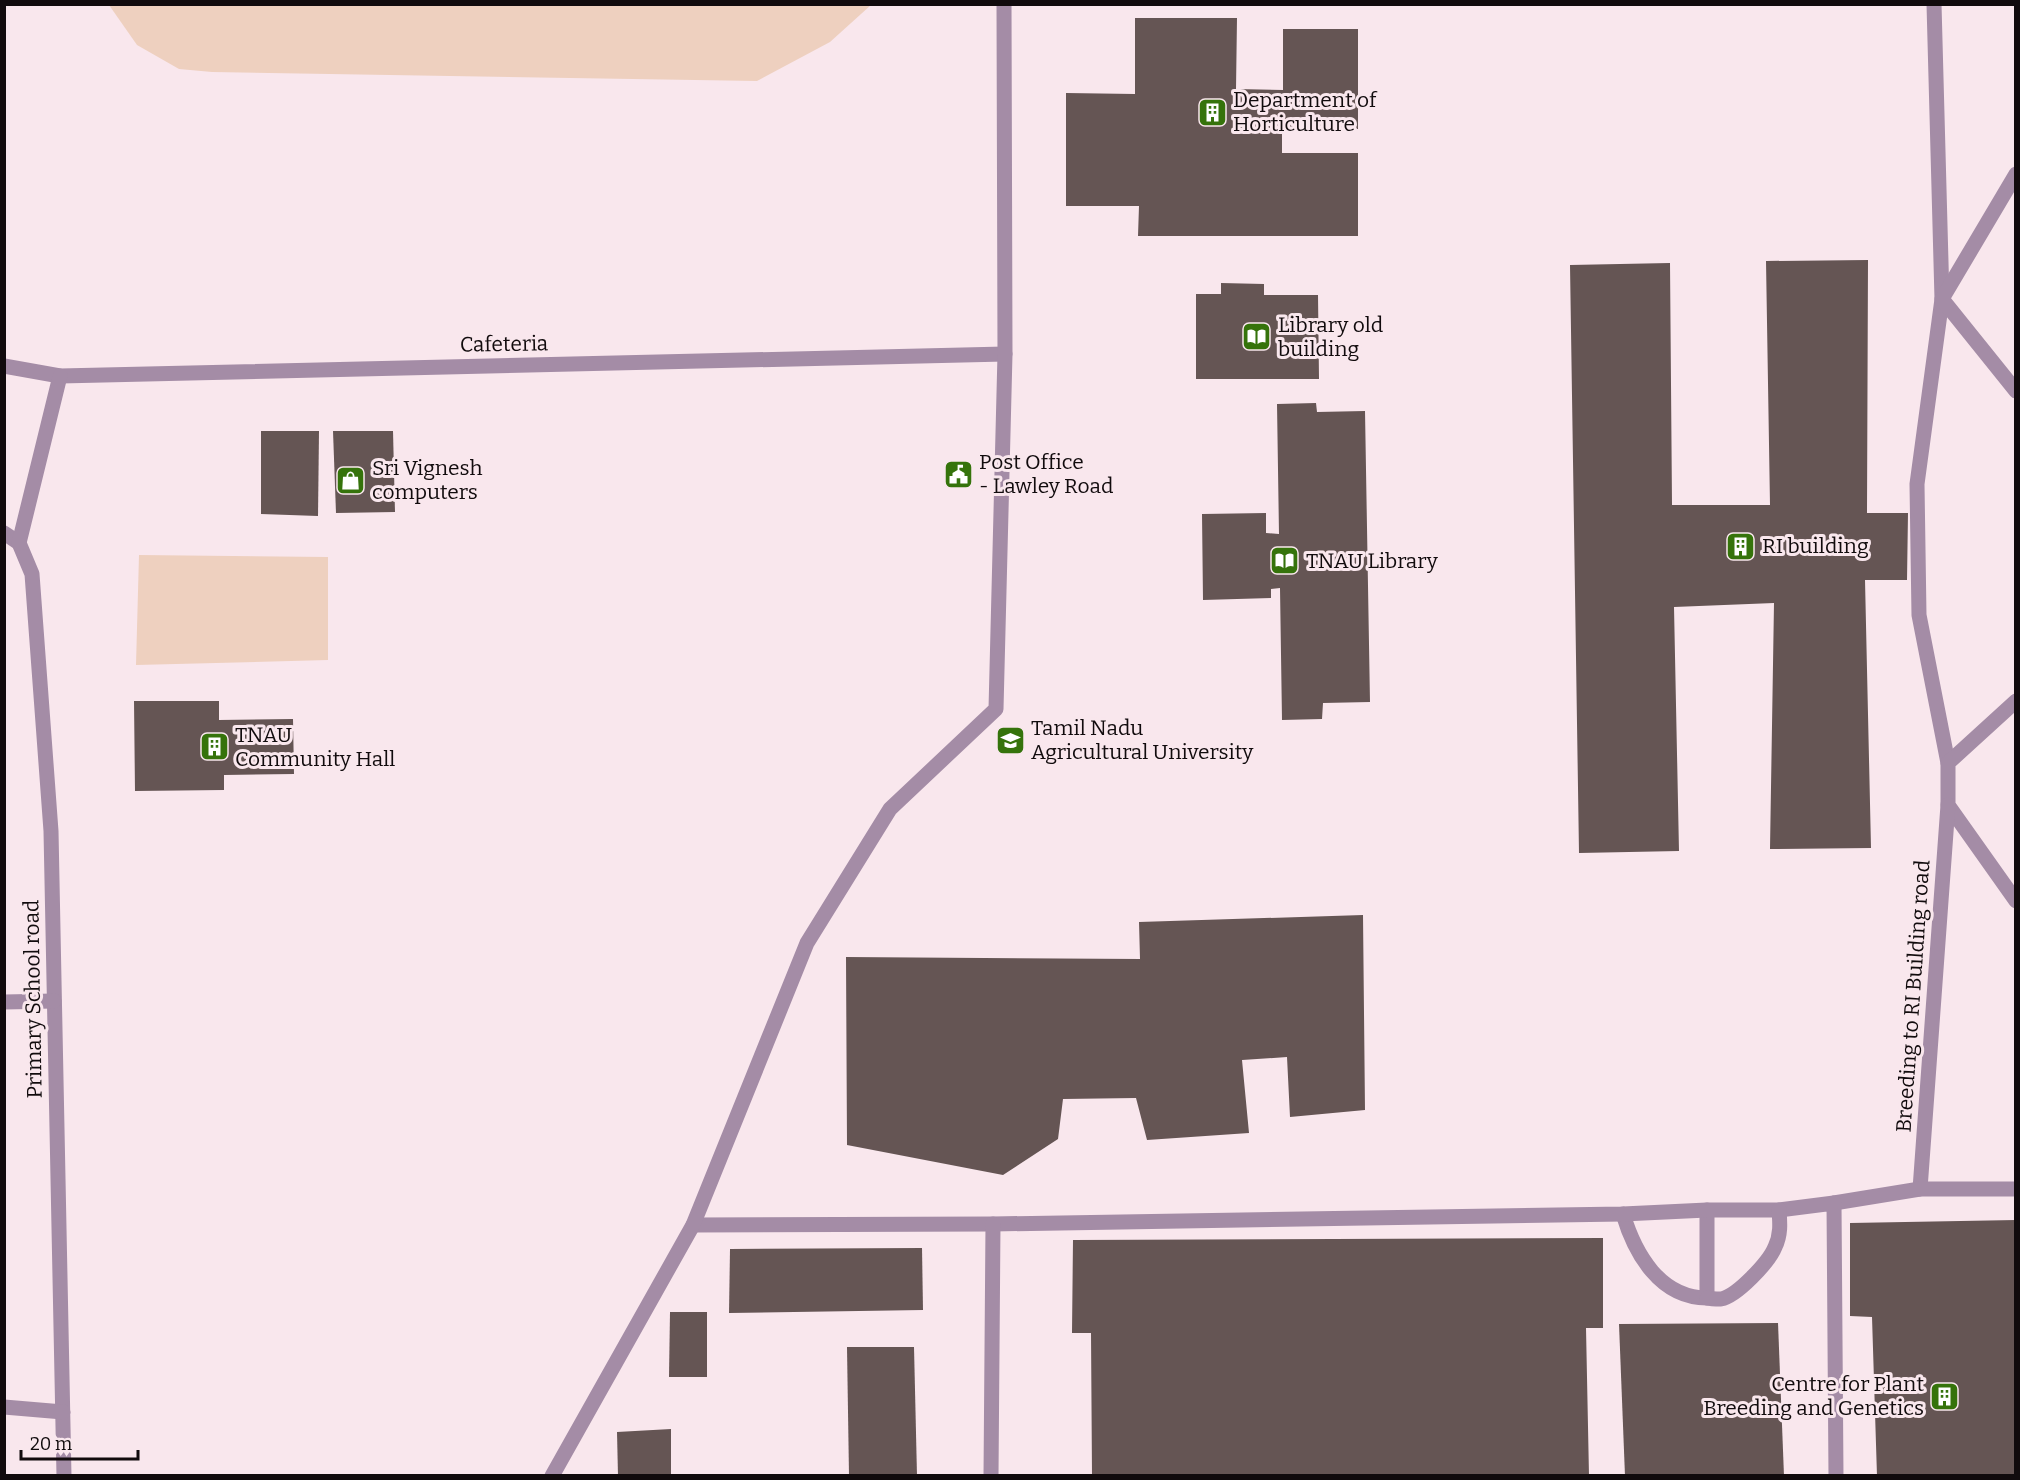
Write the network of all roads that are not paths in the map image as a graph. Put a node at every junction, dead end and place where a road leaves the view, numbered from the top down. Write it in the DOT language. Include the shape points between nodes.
graph roads {
  1 [pos="1004,4"];
  2 [pos="1934,4"];
  3 [pos="2016,174"];
  4 [pos="1942,299"];
  5 [pos="1005,354"];
  6 [pos="4,366"];
  7 [pos="60,376"];
  8 [pos="2016,391"];
  9 [pos="4,533"];
  10 [pos="19,543"];
  11 [pos="2016,700"];
  12 [pos="1948,763"];
  13 [pos="1948,805"];
  14 [pos="2016,901"];
  15 [pos="54,1001"];
  16 [pos="4,1002"];
  17 [pos="1920,1189"];
  18 [pos="2016,1189"];
  19 [pos="1834,1203"];
  20 [pos="1707,1210"];
  21 [pos="1779,1210"];
  22 [pos="1623,1214"];
  23 [pos="993,1224"];
  24 [pos="693,1225"];
  25 [pos="1707,1298"];
  26 [pos="4,1407"];
  27 [pos="63,1412"];
  28 [pos="64,1476"];
  29 [pos="552,1476"];
  30 [pos="991,1476"];
  31 [pos="1836,1476"];
  1 -- 5 [label="street"];
  2 -- 4 [label="street"];
  3 -- 4 [label="street"];
  4 -- 8 [label="street"];
  4 -- 12 [label="street, Breeding to RI Building road" via="1917,496 1919,615"];
  5 -- 7 [label="street, Cafeteria"];
  5 -- 24 [label="street" via="996,709 890,809 807,943"];
  6 -- 7 [label="street, Cafeteria"];
  7 -- 10 [label="street"];
  9 -- 10 [label="street"];
  10 -- 15 [label="street, Primary School road" via="32,574 51,831"];
  11 -- 12 [label="street"];
  12 -- 13 [label="street, Breeding to RI Building road"];
  13 -- 14 [label="street"];
  13 -- 17 [label="street, Breeding to RI Building road"];
  15 -- 16 [label="street"];
  15 -- 27 [label="street, Primary School road"];
  17 -- 18 [label="street"];
  17 -- 19 [label="street"];
  19 -- 21 [label="street"];
  19 -- 31 [label="street"];
  20 -- 21 [label="street"];
  20 -- 22 [label="street"];
  20 -- 25 [label="street"];
  21 -- 25 [label="street" via="1780,1233 1775,1249 1736,1292 1722,1299"];
  22 -- 23 [label="street"];
  22 -- 25 [label="street" via="1634,1245 1656,1277 1677,1292"];
  23 -- 24 [label="street"];
  23 -- 30 [label="street"];
  24 -- 29 [label="street"];
  26 -- 27 [label="street"];
  27 -- 28 [label="street, Primary School road"];
}
